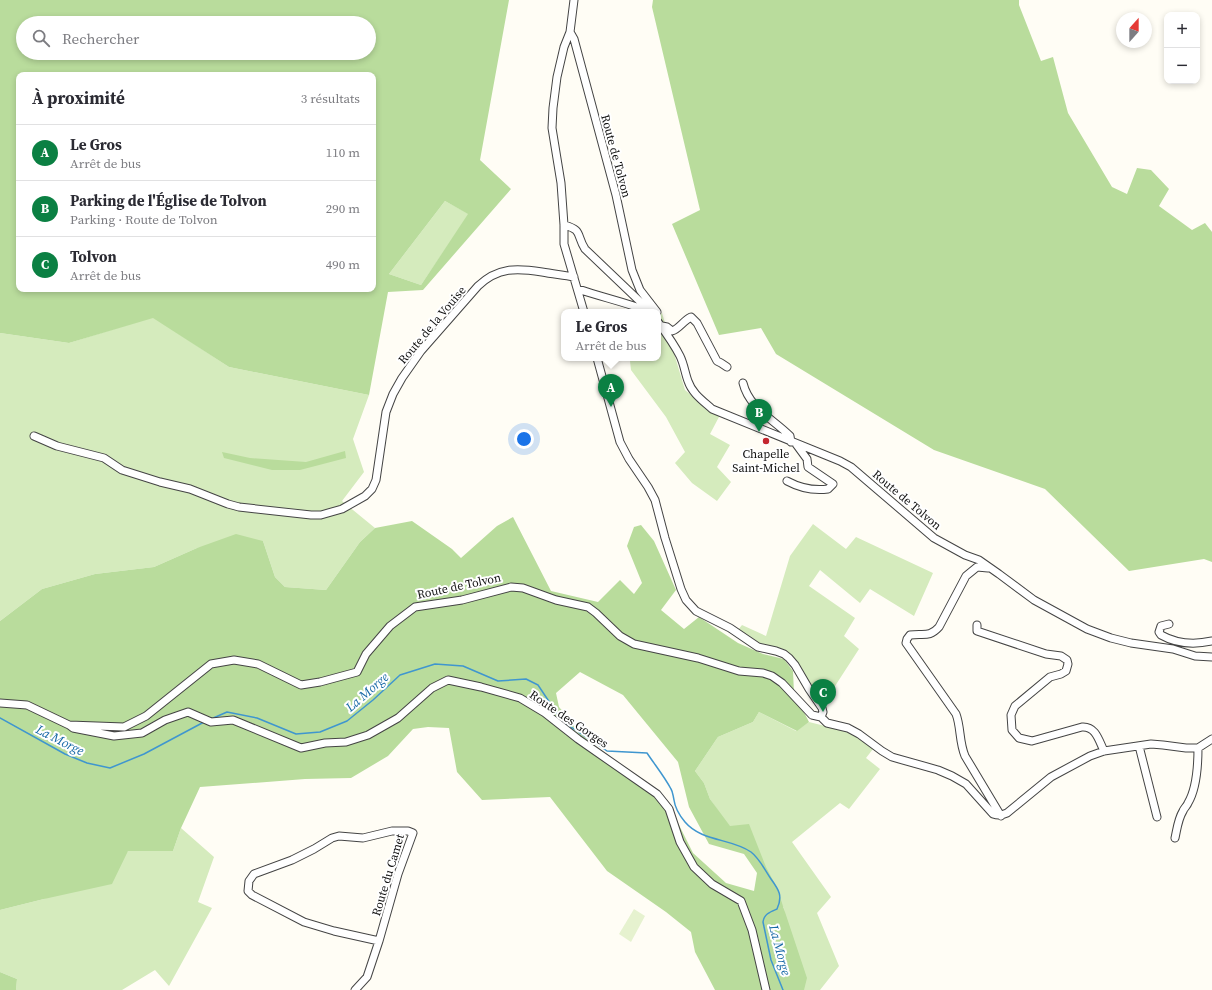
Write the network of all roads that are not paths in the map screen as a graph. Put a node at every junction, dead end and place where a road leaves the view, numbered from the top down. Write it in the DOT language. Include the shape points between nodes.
graph roads {
  1 [pos="574,0"];
  2 [pos="570,32"];
  3 [pos="564,225"];
  4 [pos="574,277"];
  5 [pos="578,289"];
  6 [pos="583,309"];
  7 [pos="643,309"];
  8 [pos="648,309"];
  9 [pos="656,309"];
  10 [pos="661,324"];
  11 [pos="661,326"];
  12 [pos="598,361"];
  13 [pos="727,367"];
  14 [pos="743,383"];
  15 [pos="34,436"];
  16 [pos="793,443"];
  17 [pos="787,482"];
  18 [pos="992,569"];
  19 [pos="1168,624"];
  20 [pos="977,625"];
  21 [pos="1212,642"];
  22 [pos="1212,658"];
  23 [pos="0,702"];
  24 [pos="821,718"];
  25 [pos="69,725"];
  26 [pos="1212,739"];
  27 [pos="1139,746"];
  28 [pos="1198,748"];
  29 [pos="1104,751"];
  30 [pos="1001,816"];
  31 [pos="1157,817"];
  32 [pos="1175,838"];
  33 [pos="380,941"];
  34 [pos="355,990"];
  35 [pos="766,990"];
  1 -- 2 [label="street, Route de Tolvon"];
  2 -- 3 [label="street" via="557,77 552,128"];
  2 -- 9 [label="street, Route de Tolvon" via="616,195 632,270 640,290"];
  3 -- 4 [label="street" via="564,244"];
  3 -- 8 [label="street" via="574,227 578,231 585,249"];
  4 -- 5 [label="street"];
  4 -- 15 [label="street, Route de la Vouise" via="528,270 509,270 497,273 478,286 421,351 402,378 386,412 376,480 372,489 366,496 342,510 311,515 239,507 190,489 122,470 104,458 57,446"];
  5 -- 6 [label="street"];
  5 -- 7 [label="street"];
  10 -- 13 [label="street" via="672,331 691,317 697,323 717,361"];
  11 -- 16 [label="street, Route de Tolvon" via="681,358 692,390 699,398 712,409"];
  12 -- 24 [label="street" via="620,442 655,500 686,600 696,611 730,628 758,648 776,651 789,658 822,708"];
  14 -- 16 [label="street" via="751,401 790,436"];
  16 -- 17 [label="street" via="807,459 808,467 833,484 828,490 811,490"];
  16 -- 18 [label="street, Route de Tolvon" via="851,467 934,538"];
  18 -- 22 [label="street, Route de Tolvon" via="1037,603 1087,629 1131,643"];
  18 -- 30 [label="street" via="977,567 966,576 939,627 933,633 910,635 906,643 956,714 965,756"];
  19 -- 21 [label="street" via="1160,628 1161,635 1165,638 1182,643"];
  20 -- 29 [label="street" via="977,631 1067,660 1066,670 1050,677 1015,706 1011,714 1012,730 1019,738 1032,741 1088,726 1096,734"];
  23 -- 25 [label="street, Route des Gorges" via="28,705"];
  24 -- 25 [label="street, Route de Tolvon" via="812,715 782,683 764,672 739,671 698,658 634,644 620,636 588,607 556,600 523,588 511,587 462,600 415,607 390,626 366,654 358,672 301,685 258,664 234,660 211,664 146,716 124,727"];
  24 -- 30 [label="street" via="827,723 848,728 859,734 892,757 952,776 966,784 993,814"];
  25 -- 35 [label="street, Route des Gorges" via="114,736 142,732 188,712 211,722 233,720 301,748 346,742 368,735 398,718 432,688 448,680 520,698 545,713 657,794 669,810 680,842 694,867 712,884 741,901 752,930"];
  26 -- 28 [label="street"];
  27 -- 28 [label="street" via="1151,744"];
  27 -- 29 [label="street"];
  27 -- 31 [label="street"];
  28 -- 32 [label="street" via="1195,781 1189,803 1182,811"];
  29 -- 30 [label="street" via="1050,777 1022,802"];
  33 -- 33 [label="street, Route du Camet" via="398,874 413,835 411,832 392,831 363,838 336,837 292,860 254,874 249,881 248,891 252,895 304,922"];
  33 -- 34 [label="street, Route du Camet" via="367,977"];
}
